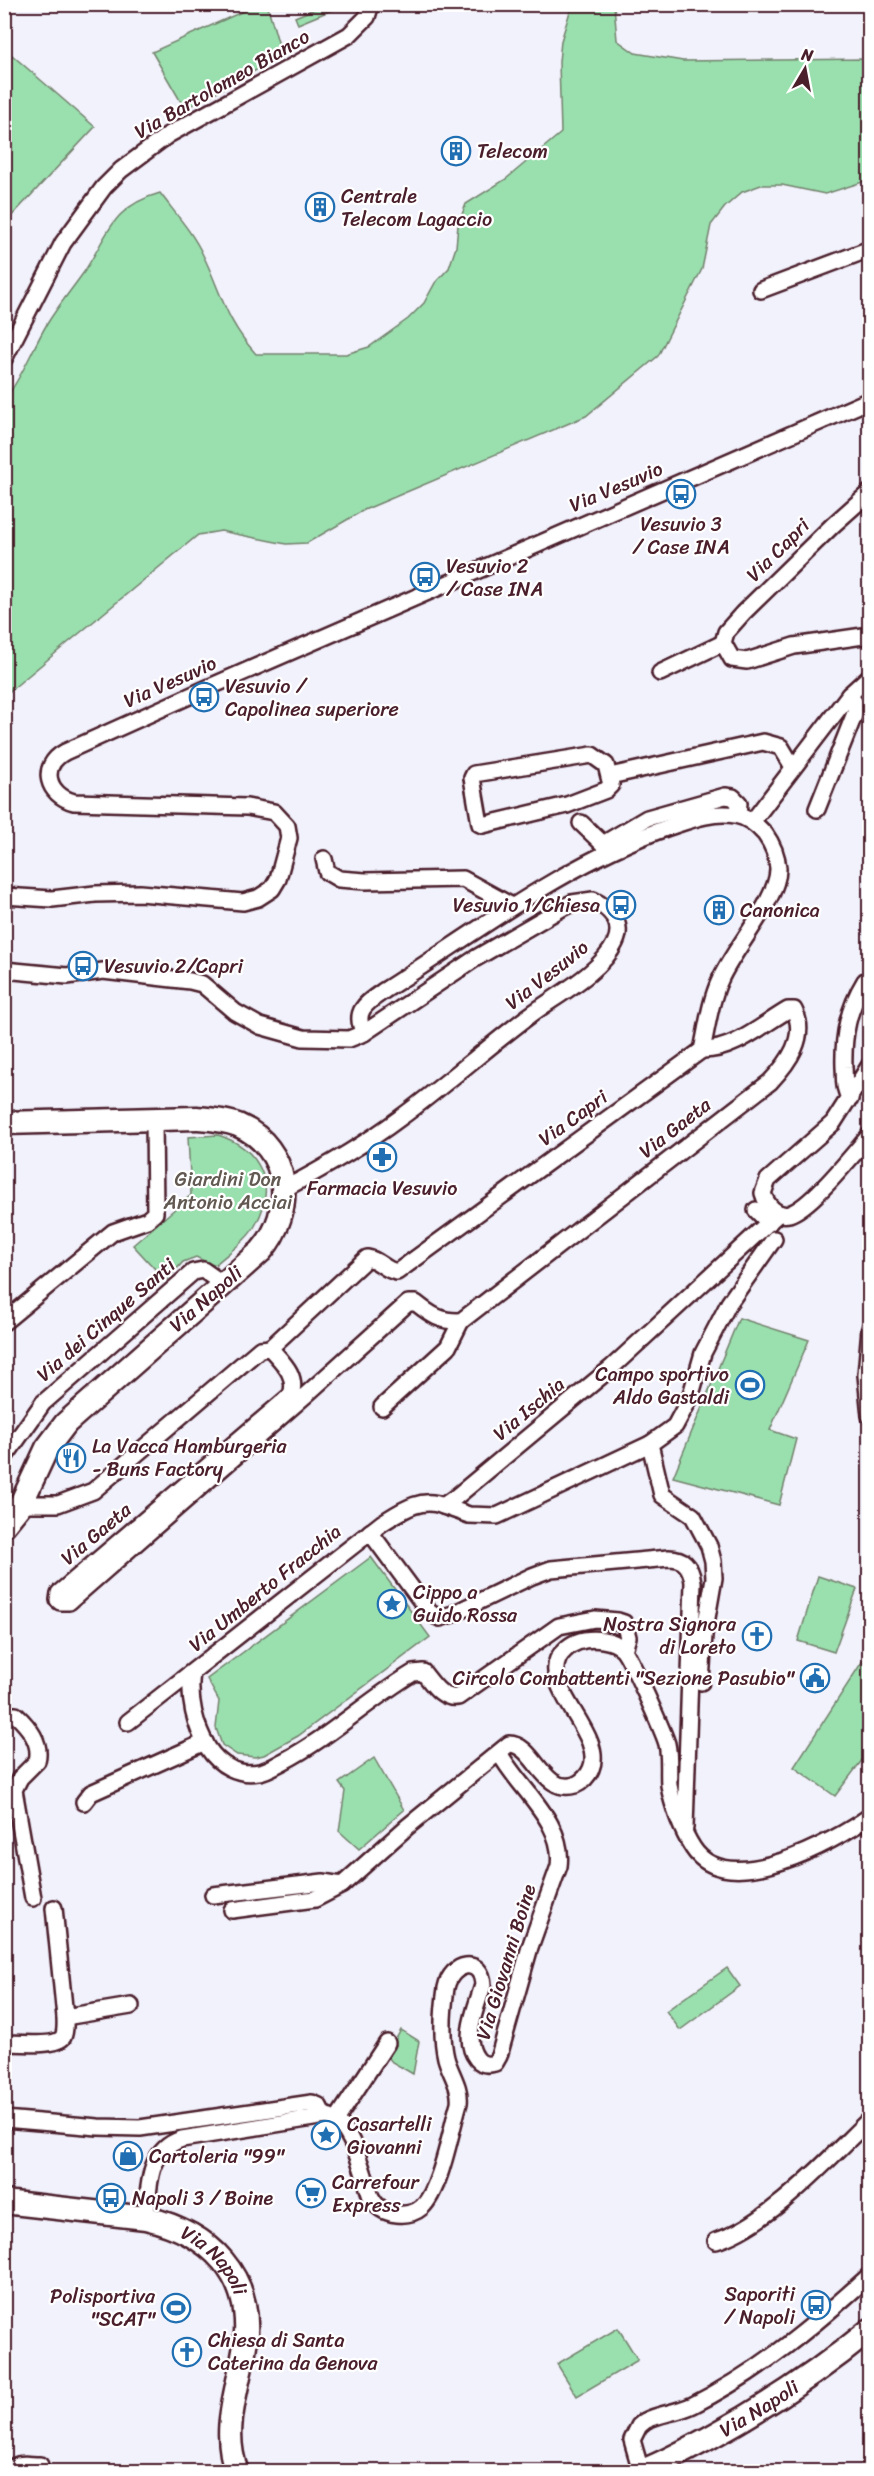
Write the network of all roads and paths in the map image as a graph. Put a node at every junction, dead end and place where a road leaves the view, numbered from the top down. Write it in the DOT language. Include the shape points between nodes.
graph roads {
  1 [pos="371,4"];
  2 [pos="870,249"];
  3 [pos="761,290"];
  4 [pos="4,359"];
  5 [pos="870,400"];
  6 [pos="870,492"];
  7 [pos="870,635"];
  8 [pos="723,643"];
  9 [pos="660,673"];
  10 [pos="870,676"];
  11 [pos="849,695"];
  12 [pos="793,767"];
  13 [pos="610,776"];
  14 [pos="817,809"];
  15 [pos="738,815"];
  16 [pos="752,822"];
  17 [pos="581,823"];
  18 [pos="324,859"];
  19 [pos="4,896"];
  20 [pos="512,906"];
  21 [pos="4,970"];
  22 [pos="865,981"];
  23 [pos="364,1033"];
  24 [pos="702,1050"];
  25 [pos="870,1065"];
  26 [pos="850,1099"];
  27 [pos="154,1119"];
  28 [pos="4,1123"];
  29 [pos="870,1135"];
  30 [pos="284,1189"];
  31 [pos="756,1210"];
  32 [pos="774,1218"];
  33 [pos="774,1239"];
  34 [pos="222,1284"];
  35 [pos="461,1321"];
  36 [pos="4,1322"];
  37 [pos="870,1328"];
  38 [pos="270,1348"];
  39 [pos="868,1394"];
  40 [pos="382,1407"];
  41 [pos="870,1416"];
  42 [pos="650,1444"];
  43 [pos="4,1458"];
  44 [pos="21,1504"];
  45 [pos="443,1506"];
  46 [pos="4,1525"];
  47 [pos="370,1532"];
  48 [pos="624,1650"];
  49 [pos="192,1673"];
  50 [pos="4,1715"];
  51 [pos="128,1722"];
  52 [pos="205,1742"];
  53 [pos="501,1754"];
  54 [pos="84,1802"];
  55 [pos="687,1803"];
  56 [pos="870,1816"];
  57 [pos="685,1830"];
  58 [pos="342,1885"];
  59 [pos="213,1895"];
  60 [pos="33,1898"];
  61 [pos="54,1908"];
  62 [pos="232,1910"];
  63 [pos="131,2006"];
  64 [pos="65,2017"];
  65 [pos="4,2043"];
  66 [pos="387,2043"];
  67 [pos="4,2118"];
  68 [pos="330,2118"];
  69 [pos="870,2119"];
  70 [pos="4,2202"];
  71 [pos="146,2218"];
  72 [pos="716,2241"];
  73 [pos="870,2275"];
  74 [pos="870,2330"];
  75 [pos="40,2465"];
  76 [pos="640,2471"];
  77 [pos="8,2472"];
  78 [pos="237,2472"];
  1 -- 4 [label="street, Via Bartolomeo Bianco" via="367,17 349,35 168,135 121,170 63,243"];
  2 -- 3 [label="street"];
  5 -- 19 [label="street, Via Vesuvio" via="225,680 65,752 52,762 49,776 55,790 74,802 247,807 274,812 288,826 289,838 278,879 266,894 243,902 140,892 52,899"];
  6 -- 8 [label="street, Via Capri" via="743,613 726,632"];
  7 -- 8 [label="street" via="794,646 747,661 732,659"];
  8 -- 9 [label="street"];
  10 -- 11 [label="street"];
  11 -- 12 [label="street"];
  11 -- 14 [label="street" via="855,703 855,713"];
  12 -- 13 [label="street" via="781,747 763,742"];
  12 -- 16 [label="street"];
  13 -- 13 [label="street" via="611,785 606,790 567,806 483,825 477,820 472,778 479,772 592,755 606,765"];
  15 -- 16 [label="street"];
  15 -- 17 [label="street" via="740,803 725,796 647,818 603,844"];
  15 -- 20 [label="street" via="700,817 643,836 587,862"];
  16 -- 24 [label="street" via="775,850 778,877 718,982"];
  18 -- 20 [label="street" via="327,872 339,879 463,879"];
  20 -- 23 [label="street" via="367,1002 360,1017"];
  21 -- 23 [label="street, Via Vesuvio" via="67,976 103,971 190,981 202,984 242,1017 275,1031 303,1038 340,1040"];
  22 -- 26 [label="street" via="855,997 844,1038 843,1082"];
  23 -- 30 [label="street, Via Vesuvio" via="476,958 572,903 593,900 611,913 616,922 616,942 585,975 400,1118"];
  24 -- 35 [label="street, Via Gaeta" via="713,1051 738,1040 788,1010 794,1010 797,1016 793,1053 770,1082"];
  24 -- 38 [label="street, Via Capri" via="397,1272 367,1258"];
  25 -- 26 [label="street"];
  26 -- 32 [label="street" via="833,1123 764,1185"];
  27 -- 28 [label="street, Via Napoli"];
  27 -- 30 [label="street, Via Napoli" via="196,1118 238,1125 273,1156"];
  27 -- 36 [label="street" via="152,1218 113,1232"];
  29 -- 32 [label="street, Via Ischia" via="818,1193 795,1212"];
  30 -- 34 [label="street, Via Napoli" via="283,1212 270,1240"];
  31 -- 32 [label="street"];
  32 -- 45 [label="street, Via Ischia" via="611,1368"];
  33 -- 42 [label="street" via="729,1303 703,1353 690,1398 675,1426"];
  34 -- 43 [label="street, Via dei Cinque Santi" via="203,1270 193,1272 43,1403"];
  34 -- 44 [label="street, Via Napoli" via="66,1423 47,1448"];
  35 -- 38 [label="street, Via Gaeta" via="444,1320 416,1303 408,1303 69,1602 60,1602 59,1593 291,1395 292,1376"];
  35 -- 40 [label="street, Via Gaeta" via="448,1347"];
  37 -- 39 [label="street"];
  38 -- 44 [label="street, Via Gaeta" via="260,1349 93,1491 58,1504"];
  39 -- 41 [label="street"];
  42 -- 45 [label="street" via="497,1515 469,1515"];
  42 -- 55 [label="street" via="662,1495 693,1516 709,1546 714,1570 704,1635 696,1781"];
  44 -- 46 [label="street, Via Napoli"];
  45 -- 47 [label="street" via="426,1502 407,1508"];
  47 -- 49 [label="street, Via Umberto Fracchia"];
  47 -- 55 [label="street, Via Umberto Fracchia" via="430,1613 440,1617 551,1569 669,1558 683,1561 693,1582"];
  48 -- 52 [label="street, Via Umberto Fracchia" via="628,1637 624,1623 595,1619 559,1626 458,1697 444,1695 423,1672 413,1673 305,1750 260,1772 230,1768 213,1755"];
  48 -- 53 [label="street" via="610,1641 587,1640 565,1649 557,1661 559,1685 593,1749 593,1763 584,1779 574,1785 549,1779 516,1745 506,1747"];
  48 -- 57 [label="street" via="667,1744 670,1786"];
  49 -- 51 [label="street, Via Umberto Fracchia"];
  49 -- 52 [label="street, Via Umberto Fracchia" via="191,1698"];
  50 -- 60 [label="street" via="21,1719 38,1746 37,1761 14,1790"];
  52 -- 54 [label="street" via="91,1794"];
  53 -- 58 [label="street" via="407,1827"];
  53 -- 68 [label="street, Via Giovanni Boine" via="549,1825 559,1855 558,1866 495,2063 481,2062 470,2042 483,1985 480,1974 464,1965 449,1977 444,2048 459,2103 436,2185 422,2207 401,2214 376,2206 347,2130"];
  55 -- 57 [label="street, Via Umberto Fracchia"];
  56 -- 57 [label="street" via="808,1850 749,1869 726,1868 704,1859 695,1851"];
  58 -- 59 [label="street" via="327,1882"];
  58 -- 62 [label="street" via="315,1899"];
  61 -- 64 [label="street"];
  63 -- 64 [label="street"];
  64 -- 65 [label="street" via="64,2034 56,2042"];
  66 -- 68 [label="street"];
  67 -- 68 [label="street" via="140,2128 312,2103"];
  68 -- 71 [label="street" via="171,2143 161,2151 152,2168"];
  69 -- 72 [label="street" via="786,2199 732,2237"];
  70 -- 71 [label="street, Via Napoli"];
  71 -- 78 [label="street, Via Napoli" via="176,2227 204,2243 230,2267 240,2291 245,2345 229,2427"];
  73 -- 76 [label="street" via="812,2328 746,2374 692,2405 654,2416 639,2426 632,2440"];
  74 -- 76 [label="street, Via Napoli" via="743,2419"];
  75 -- 77 [label="street" via="13,2465"];
}
